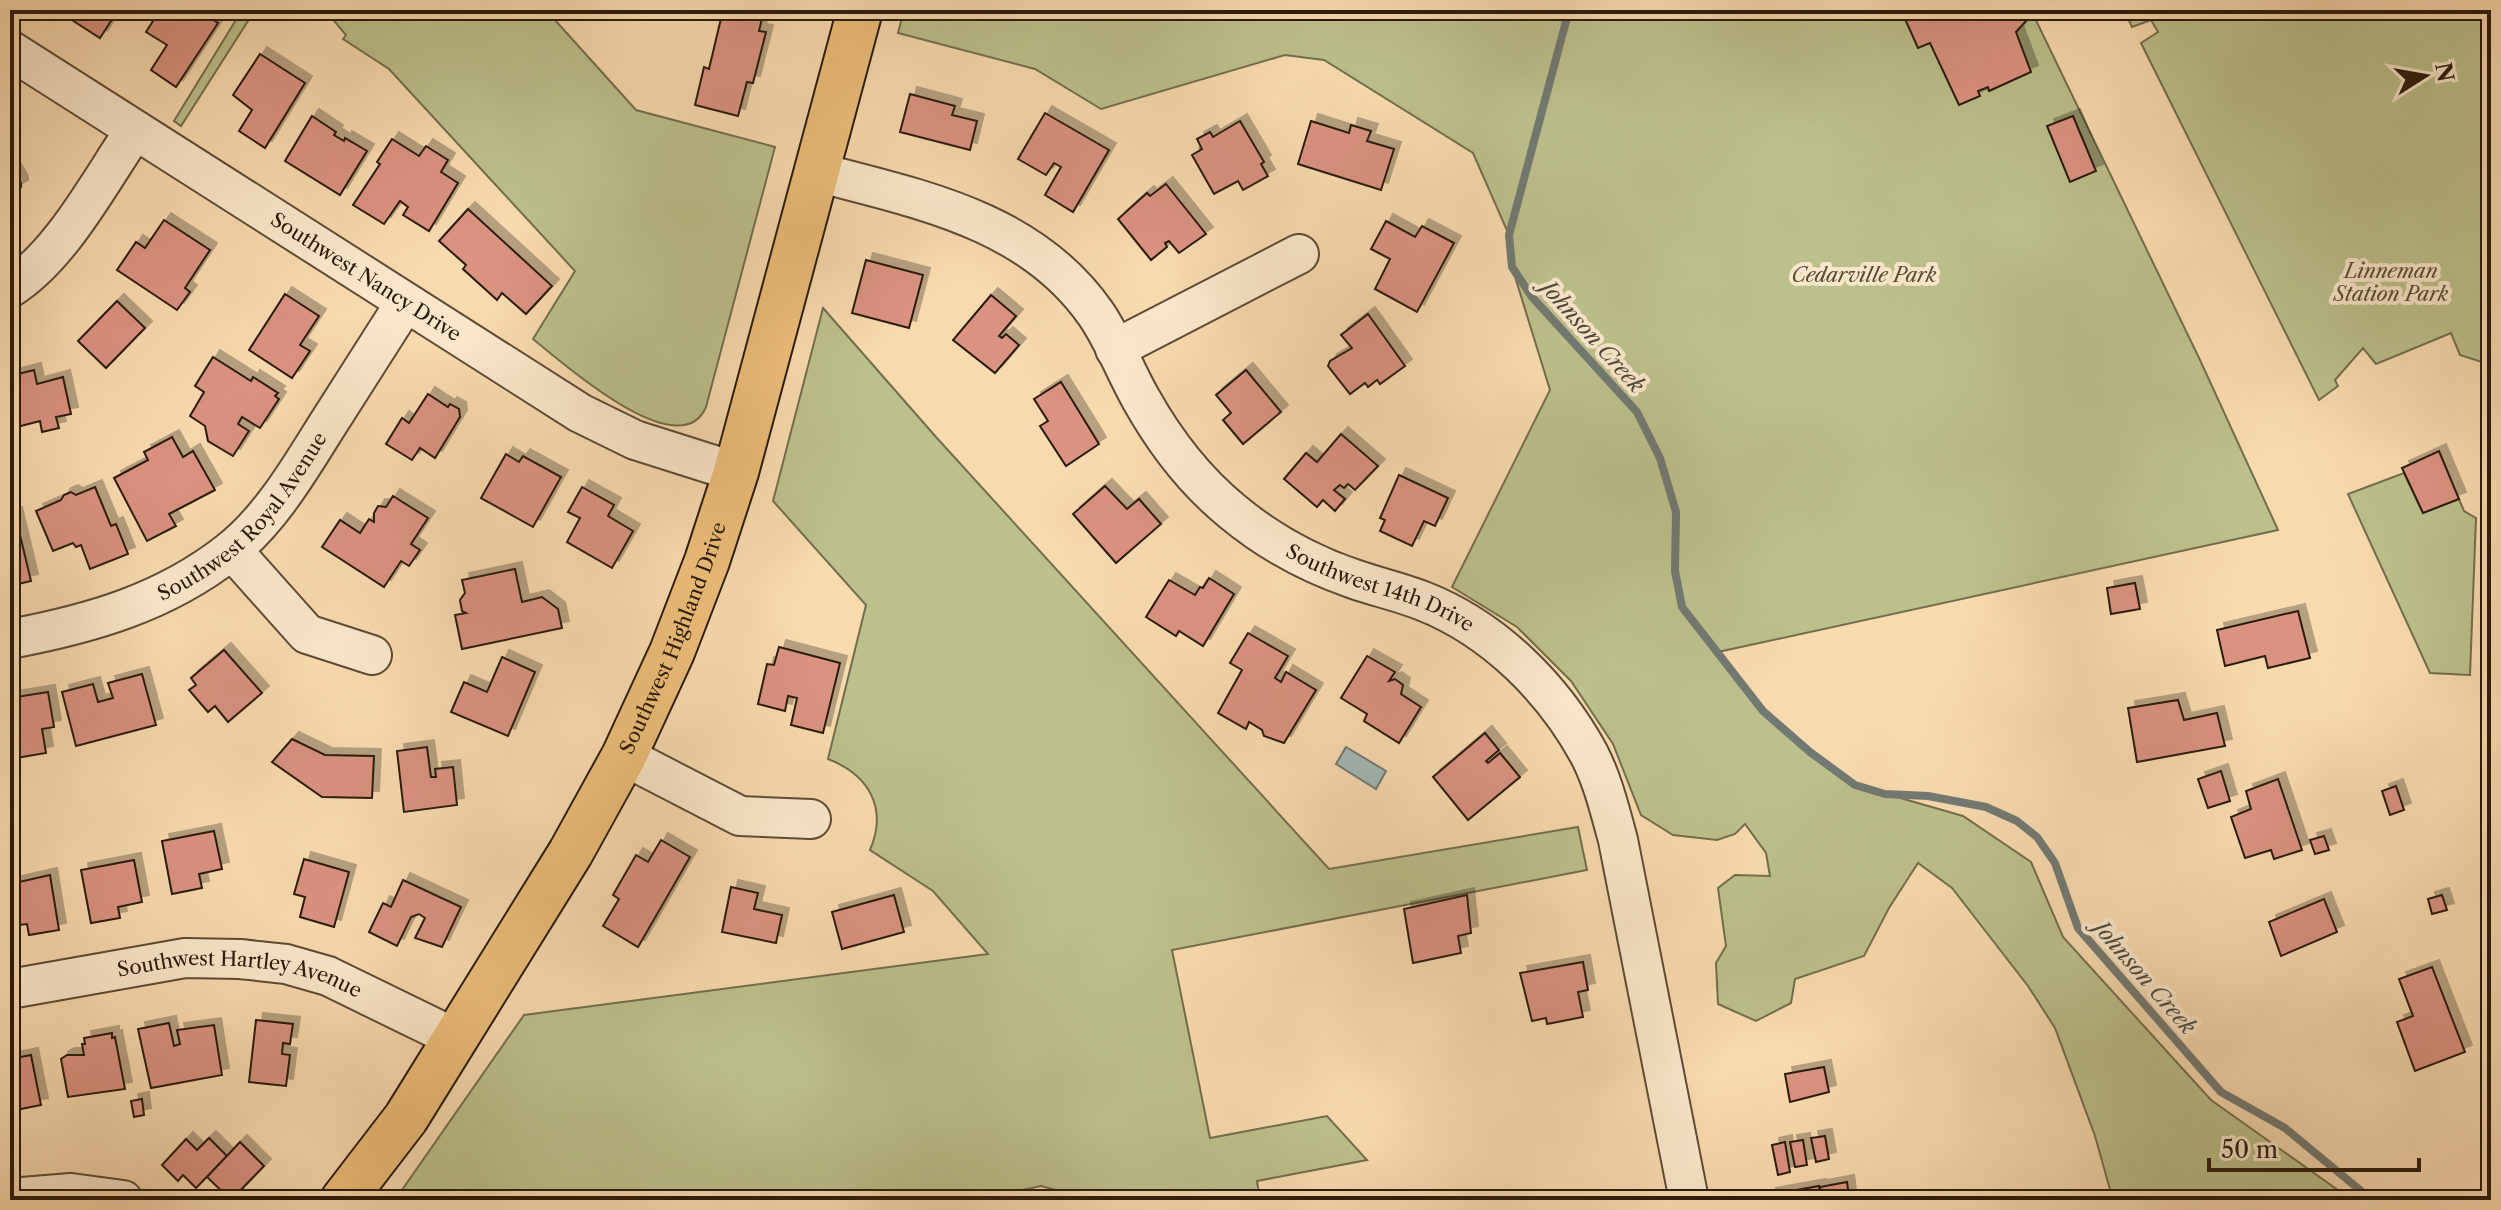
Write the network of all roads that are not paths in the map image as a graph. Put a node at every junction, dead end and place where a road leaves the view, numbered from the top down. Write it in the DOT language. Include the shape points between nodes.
graph roads {
  1 [pos="860,10"];
  2 [pos="10,50"];
  3 [pos="135,130"];
  4 [pos="817,172"];
  5 [pos="1299,254"];
  6 [pos="10,288"];
  7 [pos="405,303"];
  8 [pos="1115,349"];
  9 [pos="736,472"];
  10 [pos="232,550"];
  11 [pos="10,639"];
  12 [pos="372,655"];
  13 [pos="624,756"];
  14 [pos="811,819"];
  15 [pos="10,989"];
  16 [pos="457,1039"];
  17 [pos="10,1198"];
  18 [pos="123,1200"];
  19 [pos="343,1200"];
  20 [pos="1689,1200"];
  1 -- 4 [label="main road, Southwest Highland Drive"];
  2 -- 3 [label="street, Southwest Nancy Drive"];
  3 -- 6 [label="street" via="50,254"];
  3 -- 7 [label="street, Southwest Nancy Drive"];
  4 -- 8 [label="street, Southwest 14th Drive" via="944,206 1015,239 1076,289"];
  4 -- 9 [label="main road, Southwest Highland Drive"];
  5 -- 8 [label="street"];
  7 -- 9 [label="street, Southwest Nancy Drive" via="609,429"];
  7 -- 10 [label="street, Southwest Royal Avenue" via="293,479"];
  8 -- 20 [label="street, Southwest 14th Drive" via="1182,461 1233,512 1323,568 1424,601 1463,620 1517,661 1570,723 1590,756 1618,840"];
  9 -- 13 [label="main road, Southwest Highland Drive" via="672,652"];
  10 -- 11 [label="street, Southwest Royal Avenue" via="183,583 125,611"];
  10 -- 12 [label="street" via="307,634"];
  13 -- 14 [label="street" via="740,816"];
  13 -- 16 [label="main road, Southwest Highland Drive"];
  15 -- 16 [label="street, Southwest Hartley Avenue" via="185,958 286,964 328,976"];
  16 -- 19 [label="main road, Southwest Highland Drive" via="406,1118"];
  17 -- 18 [label="street" via="71,1193"];
}
